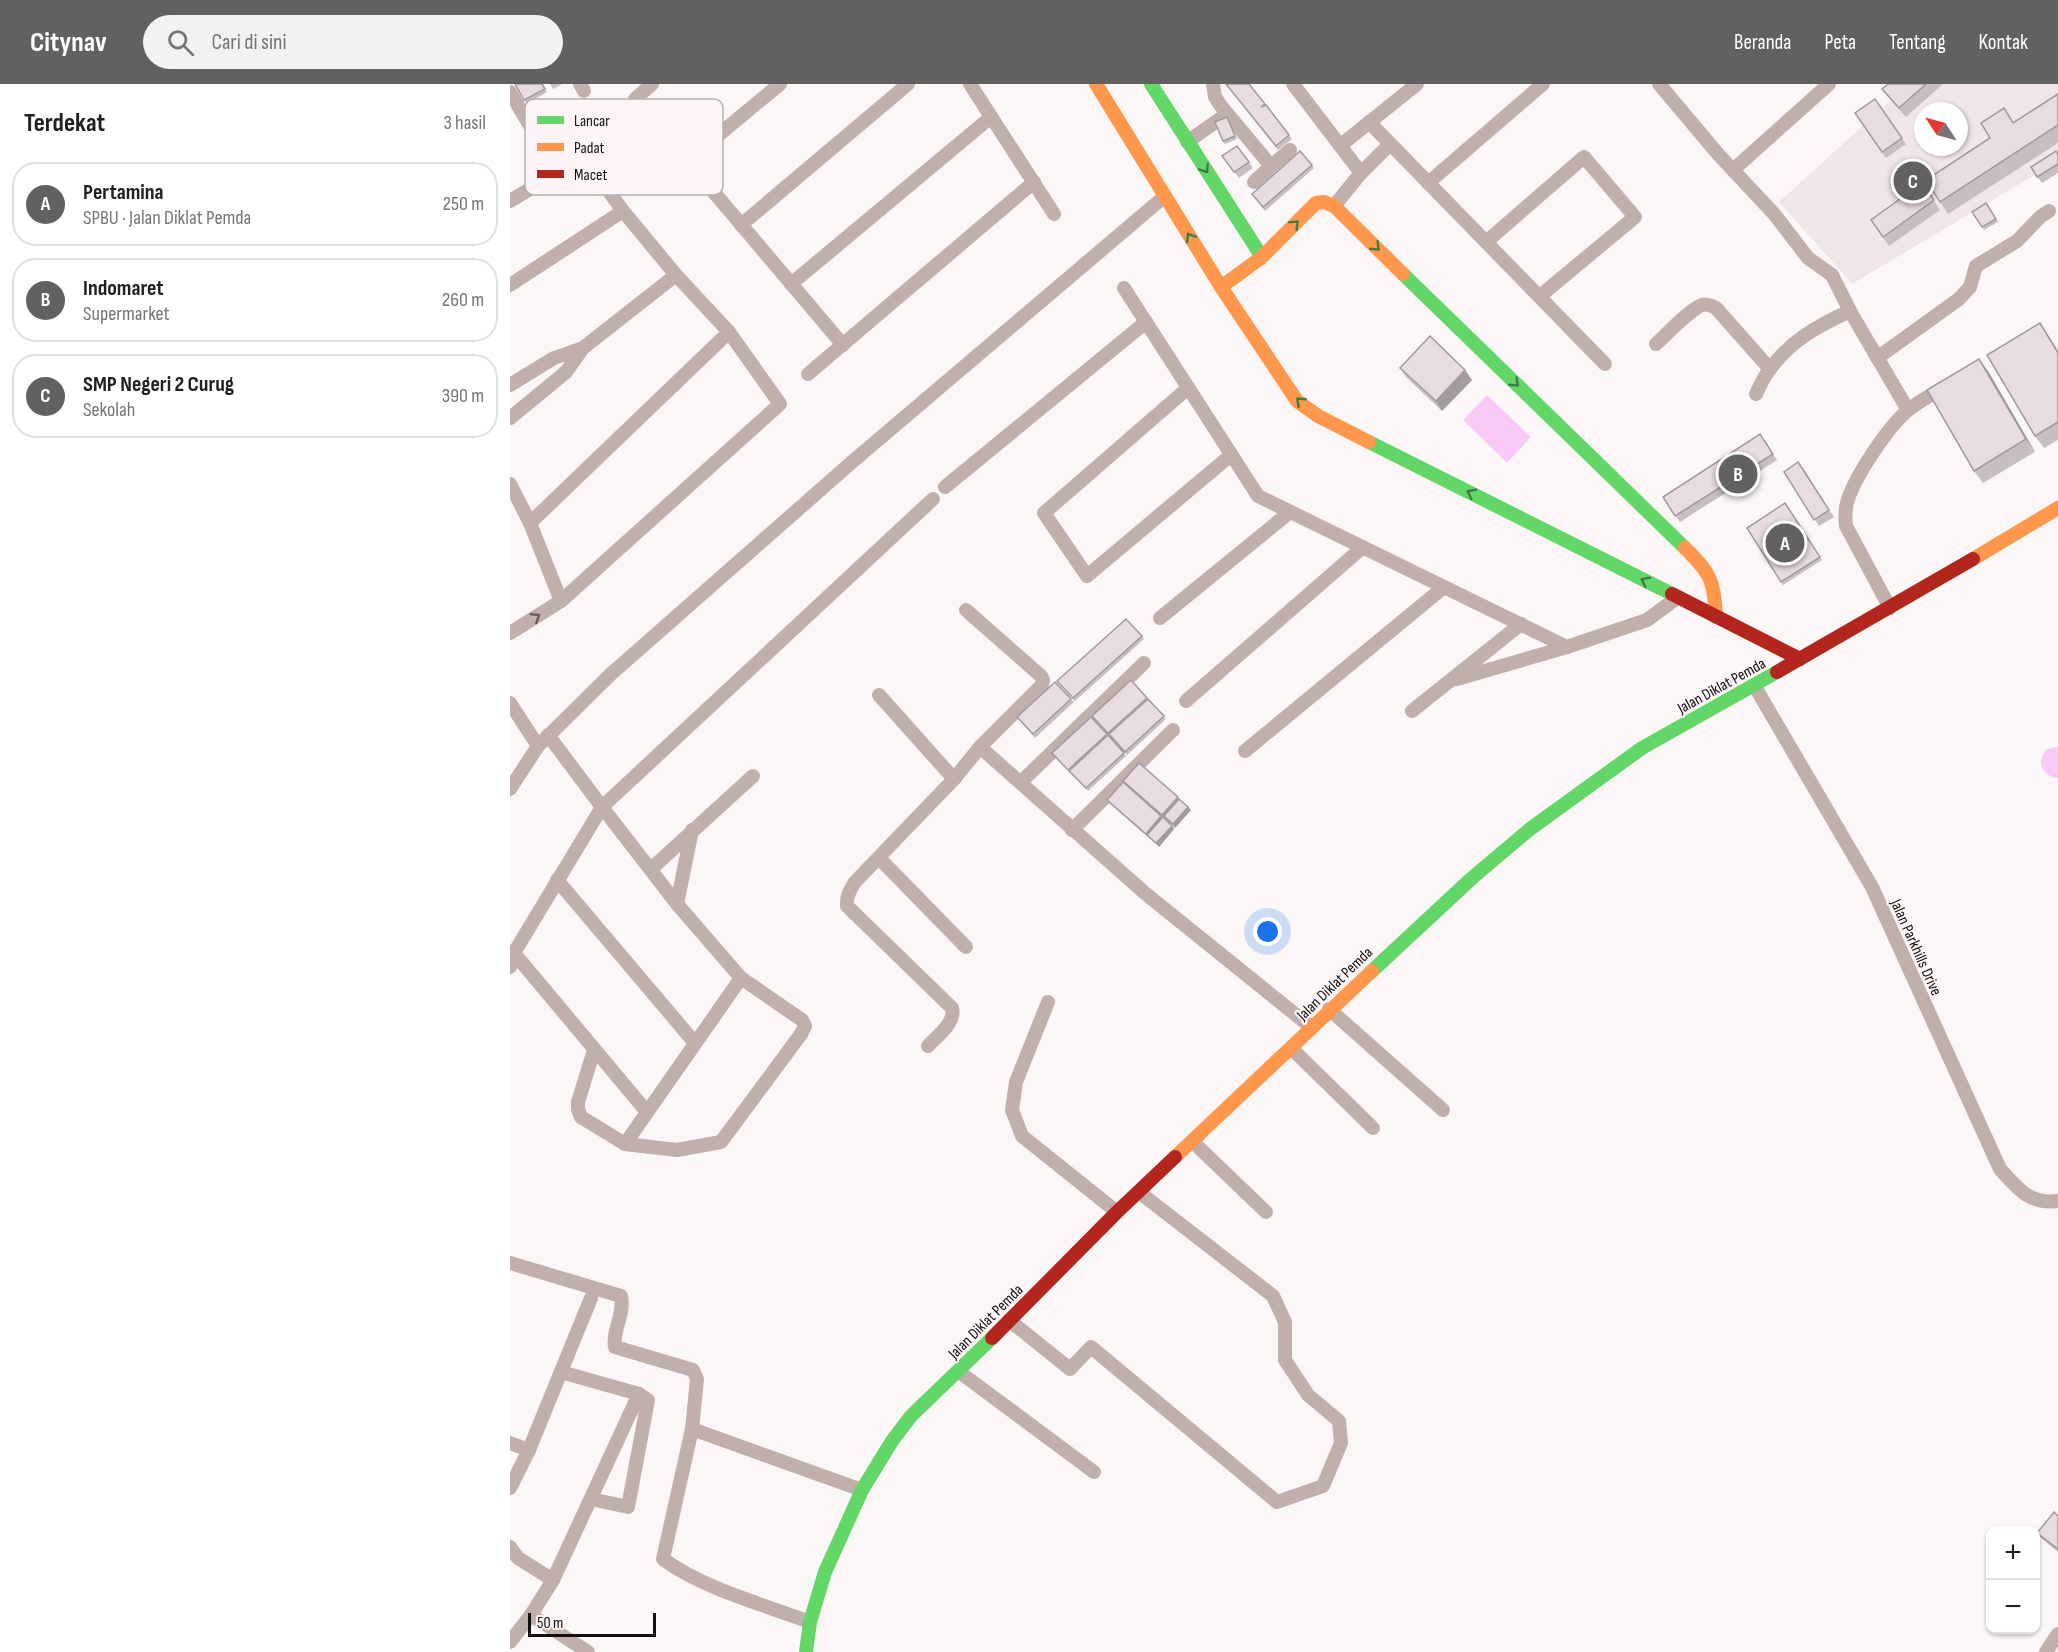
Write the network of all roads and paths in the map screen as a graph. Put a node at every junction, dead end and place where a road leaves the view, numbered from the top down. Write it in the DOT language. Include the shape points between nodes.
graph roads {
  1 [pos="652,84"];
  2 [pos="780,84"];
  3 [pos="908,84"];
  4 [pos="970,84"];
  5 [pos="1096,84"];
  6 [pos="1150,84"];
  7 [pos="1213,84"];
  8 [pos="1293,84"];
  9 [pos="1417,84"];
  10 [pos="1544,84"];
  11 [pos="1659,84"];
  12 [pos="1829,84"];
  13 [pos="510,92"];
  14 [pos="634,99"];
  15 [pos="1227,114"];
  16 [pos="525,117"];
  17 [pos="992,117"];
  18 [pos="1369,122"];
  19 [pos="723,131"];
  20 [pos="1187,142"];
  21 [pos="1390,144"];
  22 [pos="1341,145"];
  23 [pos="1290,150"];
  24 [pos="1271,166"];
  25 [pos="1734,170"];
  26 [pos="1361,173"];
  27 [pos="1034,182"];
  28 [pos="1254,182"];
  29 [pos="1428,183"];
  30 [pos="525,192"];
  31 [pos="611,195"];
  32 [pos="716,195"];
  33 [pos="1165,196"];
  34 [pos="510,201"];
  35 [pos="1334,206"];
  36 [pos="622,211"];
  37 [pos="2049,211"];
  38 [pos="1054,214"];
  39 [pos="741,225"];
  40 [pos="1486,242"];
  41 [pos="1258,260"];
  42 [pos="676,275"];
  43 [pos="791,284"];
  44 [pos="1225,284"];
  45 [pos="510,285"];
  46 [pos="1124,288"];
  47 [pos="1540,297"];
  48 [pos="1850,311"];
  49 [pos="1146,322"];
  50 [pos="729,332"];
  51 [pos="1656,344"];
  52 [pos="843,345"];
  53 [pos="583,348"];
  54 [pos="1877,358"];
  55 [pos="1605,364"];
  56 [pos="1770,369"];
  57 [pos="808,374"];
  58 [pos="1958,379"];
  59 [pos="510,385"];
  60 [pos="1188,388"];
  61 [pos="1756,394"];
  62 [pos="1908,410"];
  63 [pos="510,417"];
  64 [pos="1232,455"];
  65 [pos="510,484"];
  66 [pos="945,487"];
  67 [pos="933,499"];
  68 [pos="2058,508"];
  69 [pos="1290,512"];
  70 [pos="530,523"];
  71 [pos="1363,547"];
  72 [pos="1444,586"];
  73 [pos="1677,598"];
  74 [pos="561,601"];
  75 [pos="1890,609"];
  76 [pos="966,610"];
  77 [pos="1716,617"];
  78 [pos="1160,618"];
  79 [pos="1521,624"];
  80 [pos="510,633"];
  81 [pos="1567,647"];
  82 [pos="1800,659"];
  83 [pos="1144,663"];
  84 [pos="1449,681"];
  85 [pos="1754,685"];
  86 [pos="879,695"];
  87 [pos="1186,701"];
  88 [pos="510,703"];
  89 [pos="1412,711"];
  90 [pos="1173,730"];
  91 [pos="548,735"];
  92 [pos="538,746"];
  93 [pos="980,747"];
  94 [pos="1245,751"];
  95 [pos="753,776"];
  96 [pos="954,778"];
  97 [pos="1021,782"];
  98 [pos="510,789"];
  99 [pos="602,807"];
  100 [pos="692,830"];
  101 [pos="1072,830"];
  102 [pos="879,858"];
  103 [pos="651,869"];
  104 [pos="557,880"];
  105 [pos="677,904"];
  106 [pos="966,947"];
  107 [pos="512,960"];
  108 [pos="741,978"];
  109 [pos="1048,1002"];
  110 [pos="1329,1009"];
  111 [pos="1311,1027"];
  112 [pos="695,1043"];
  113 [pos="928,1046"];
  114 [pos="1291,1048"];
  115 [pos="594,1050"];
  116 [pos="1443,1110"];
  117 [pos="647,1112"];
  118 [pos="1373,1128"];
  119 [pos="1192,1141"];
  120 [pos="625,1144"];
  121 [pos="1139,1192"];
  122 [pos="2058,1201"];
  123 [pos="1117,1212"];
  124 [pos="1266,1212"];
  125 [pos="510,1263"];
  126 [pos="591,1298"];
  127 [pos="1009,1320"];
  128 [pos="958,1371"];
  129 [pos="561,1372"];
  130 [pos="639,1394"];
  131 [pos="692,1429"];
  132 [pos="510,1443"];
  133 [pos="529,1450"];
  134 [pos="1094,1472"];
  135 [pos="510,1488"];
  136 [pos="862,1490"];
  137 [pos="591,1499"];
  138 [pos="510,1547"];
  139 [pos="553,1580"];
  140 [pos="531,1615"];
  141 [pos="810,1622"];
  142 [pos="2058,1634"];
  143 [pos="510,1642"];
  144 [pos="588,1652"];
  145 [pos="806,1652"];
  146 [pos="2046,1652"];
  1 -- 14 [label="street"];
  2 -- 19 [label="street"];
  3 -- 39 [label="street"];
  4 -- 17 [label="street"];
  5 -- 33 [label="street"];
  6 -- 20 [label="street"];
  7 -- 15 [label="street" via="1215,98"];
  8 -- 22 [label="street"];
  9 -- 18 [label="street"];
  10 -- 29 [label="street"];
  11 -- 25 [label="street"];
  12 -- 25 [label="street"];
  13 -- 16 [label="street"];
  15 -- 20 [label="street"];
  15 -- 24 [label="street"];
  17 -- 27 [label="street"];
  17 -- 43 [label="street"];
  18 -- 21 [label="street"];
  18 -- 22 [label="street"];
  20 -- 41 [label="street, one-way"];
  21 -- 26 [label="street"];
  21 -- 29 [label="street"];
  22 -- 26 [label="street"];
  23 -- 24 [label="street"];
  24 -- 28 [label="street"];
  25 -- 48 [label="street" via="1808,258 1832,275"];
  26 -- 35 [label="street"];
  27 -- 38 [label="street"];
  27 -- 52 [label="street"];
  29 -- 40 [label="street"];
  30 -- 34 [label="street"];
  31 -- 36 [label="street"];
  32 -- 39 [label="street"];
  44 -- 33 [label="street, one-way"];
  33 -- 91 [label="street" via="843,470 611,674"];
  41 -- 35 [label="street, one-way" via="1316,203"];
  35 -- 77 [label="street, one-way" via="1706,568 1715,592"];
  36 -- 42 [label="street"];
  36 -- 45 [label="street"];
  37 -- 54 [label="street" via="2017,241 1976,266 1970,287 1959,299"];
  39 -- 43 [label="street"];
  40 -- 47 [label="street"];
  40 -- 47 [label="street" via="1584,157 1635,217"];
  41 -- 44 [label="street"];
  42 -- 50 [label="street"];
  42 -- 53 [label="street"];
  43 -- 52 [label="street"];
  73 -- 44 [label="street, one-way" via="1318,416 1297,401"];
  46 -- 49 [label="street"];
  47 -- 55 [label="street"];
  48 -- 54 [label="street"];
  48 -- 56 [label="street" via="1813,328"];
  49 -- 60 [label="street"];
  49 -- 66 [label="street"];
  50 -- 70 [label="street"];
  50 -- 74 [label="street" via="780,404"];
  51 -- 56 [label="street" via="1692,312 1704,304 1710,305"];
  52 -- 57 [label="street"];
  53 -- 59 [label="street" via="554,358"];
  53 -- 63 [label="street" via="566,372"];
  54 -- 62 [label="street"];
  56 -- 61 [label="street"];
  58 -- 62 [label="street"];
  60 -- 64 [label="street"];
  60 -- 64 [label="street" via="1044,513 1087,576"];
  62 -- 75 [label="street" via="1895,422 1861,474 1845,516 1846,526"];
  64 -- 69 [label="street" via="1258,496"];
  65 -- 70 [label="street"];
  67 -- 99 [label="street"];
  68 -- 75 [label="street, Jalan Diklat Pemda"];
  69 -- 71 [label="street"];
  69 -- 78 [label="street"];
  70 -- 74 [label="street"];
  71 -- 72 [label="street"];
  71 -- 87 [label="street"];
  72 -- 79 [label="street"];
  72 -- 94 [label="street"];
  73 -- 77 [label="street"];
  73 -- 81 [label="street" via="1647,620"];
  80 -- 74 [label="street, one-way"];
  75 -- 82 [label="street, Jalan Diklat Pemda"];
  76 -- 93 [label="street" via="1043,680"];
  77 -- 82 [label="street"];
  79 -- 81 [label="street"];
  79 -- 84 [label="street"];
  81 -- 84 [label="street"];
  82 -- 85 [label="street, Jalan Diklat Pemda"];
  83 -- 97 [label="street"];
  84 -- 89 [label="street"];
  85 -- 110 [label="street, Jalan Diklat Pemda" via="1642,748 1551,813 1472,878"];
  85 -- 122 [label="street, Jalan Parkhills Drive" via="1872,887 2000,1169 2023,1194 2047,1202"];
  86 -- 96 [label="street"];
  88 -- 92 [label="street"];
  90 -- 101 [label="street"];
  91 -- 92 [label="street"];
  91 -- 99 [label="street"];
  92 -- 98 [label="street"];
  93 -- 96 [label="street"];
  93 -- 97 [label="street"];
  95 -- 100 [label="street"];
  96 -- 102 [label="street"];
  97 -- 101 [label="street"];
  99 -- 103 [label="street"];
  99 -- 104 [label="street"];
  100 -- 103 [label="street"];
  100 -- 105 [label="street"];
  101 -- 111 [label="street"];
  102 -- 106 [label="street"];
  102 -- 113 [label="street" via="849,890 847,906 952,1008 952,1020"];
  103 -- 105 [label="street"];
  104 -- 107 [label="street"];
  104 -- 112 [label="street"];
  105 -- 108 [label="street"];
  107 -- 115 [label="street"];
  108 -- 112 [label="street"];
  108 -- 120 [label="street" via="802,1020 805,1026 801,1034 721,1142 677,1150"];
  109 -- 123 [label="street" via="1016,1082 1014,1117 1022,1136"];
  110 -- 111 [label="street, Jalan Diklat Pemda"];
  110 -- 116 [label="street"];
  111 -- 114 [label="street, Jalan Diklat Pemda"];
  112 -- 117 [label="street"];
  114 -- 118 [label="street"];
  114 -- 119 [label="street, Jalan Diklat Pemda"];
  115 -- 117 [label="street"];
  115 -- 120 [label="street" via="578,1109 581,1117"];
  117 -- 120 [label="street"];
  119 -- 121 [label="street, Jalan Diklat Pemda"];
  119 -- 124 [label="street"];
  121 -- 123 [label="street, Jalan Diklat Pemda"];
  121 -- 127 [label="street" via="1273,1296 1285,1322 1285,1360 1308,1395 1338,1421 1341,1443 1323,1486 1277,1502 1090,1347 1070,1369"];
  123 -- 127 [label="street, Jalan Diklat Pemda"];
  125 -- 131 [label="street" via="621,1296 623,1306 615,1347 693,1370 697,1379"];
  126 -- 129 [label="street"];
  127 -- 128 [label="street, Jalan Diklat Pemda"];
  128 -- 134 [label="street"];
  128 -- 136 [label="street, Jalan Diklat Pemda" via="911,1416"];
  129 -- 130 [label="street"];
  129 -- 133 [label="street"];
  130 -- 137 [label="street"];
  130 -- 137 [label="street" via="648,1400 628,1507"];
  131 -- 136 [label="street"];
  131 -- 141 [label="street" via="663,1559 706,1583"];
  132 -- 133 [label="street"];
  133 -- 135 [label="street"];
  136 -- 141 [label="street, Jalan Diklat Pemda" via="825,1572"];
  137 -- 139 [label="street"];
  138 -- 139 [label="street" via="518,1558"];
  139 -- 140 [label="street"];
  140 -- 143 [label="street"];
  140 -- 144 [label="street"];
  141 -- 145 [label="street, Jalan Diklat Pemda"];
  142 -- 146 [label="street"];
}
